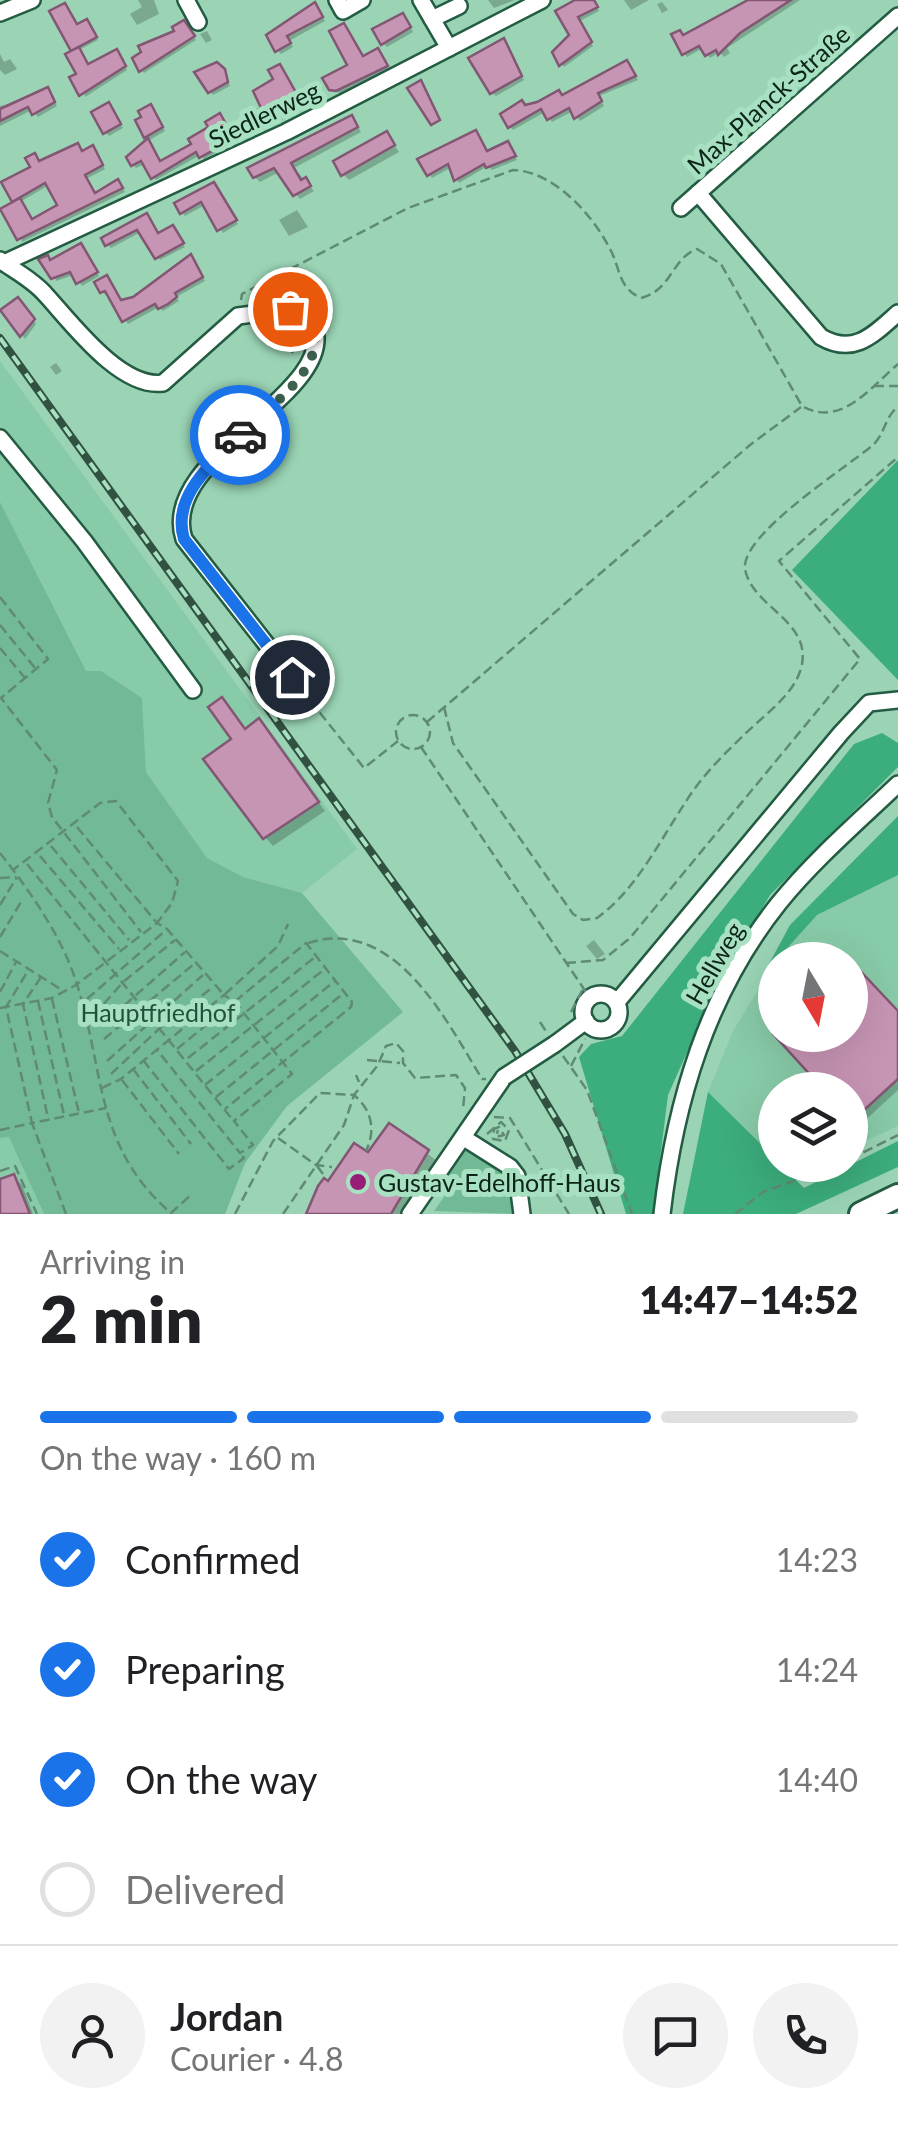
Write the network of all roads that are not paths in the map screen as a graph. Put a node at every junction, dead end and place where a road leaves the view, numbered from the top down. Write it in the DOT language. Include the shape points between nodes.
graph roads {
  1 [pos="32,0"];
  2 [pos="186,0"];
  3 [pos="337,0"];
  4 [pos="362,0"];
  5 [pos="421,0"];
  6 [pos="542,0"];
  7 [pos="459,6"];
  8 [pos="0,13"];
  9 [pos="898,16"];
  10 [pos="432,19"];
  11 [pos="198,22"];
  12 [pos="449,48"];
  13 [pos="698,193"];
  14 [pos="681,208"];
  15 [pos="2,262"];
  16 [pos="898,313"];
  17 [pos="0,438"];
  18 [pos="292,677"];
  19 [pos="193,690"];
  20 [pos="898,700"];
  21 [pos="898,784"];
  22 [pos="617,1002"];
  23 [pos="586,1022"];
  24 [pos="464,1138"];
  25 [pos="898,1196"];
  26 [pos="410,1214"];
  27 [pos="522,1214"];
  28 [pos="662,1214"];
  29 [pos="861,1214"];
  1 -- 8 [label="street"];
  2 -- 11 [label="street"];
  3 -- 4 [label="street" via="343,11"];
  5 -- 10 [label="street"];
  6 -- 12 [label="street, Siedlerweg"];
  7 -- 10 [label="street"];
  9 -- 13 [label="street, Max-Planck-Straße"];
  10 -- 12 [label="street"];
  12 -- 15 [label="street, Siedlerweg" via="286,132"];
  13 -- 14 [label="street"];
  13 -- 16 [label="street, Max-Planck-Straße" via="820,337 848,347"];
  15 -- 18 [label="street" via="43,290 77,334 138,380 163,383 238,316 290,309 312,324 317,349 306,370 186,495 180,525 184,539"];
  17 -- 19 [label="street"];
  20 -- 22 [label="street" via="869,702 840,733"];
  21 -- 28 [label="street, Hellweg" via="779,904 737,968 681,1097"];
  22 -- 23 [label="street" via="600,994 590,998"];
  22 -- 23 [label="street" via="614,1026 598,1030"];
  23 -- 24 [label="street, bridge" via="504,1077"];
  24 -- 26 [label="street"];
  24 -- 27 [label="street" via="513,1171"];
  25 -- 29 [label="highway"];
}
